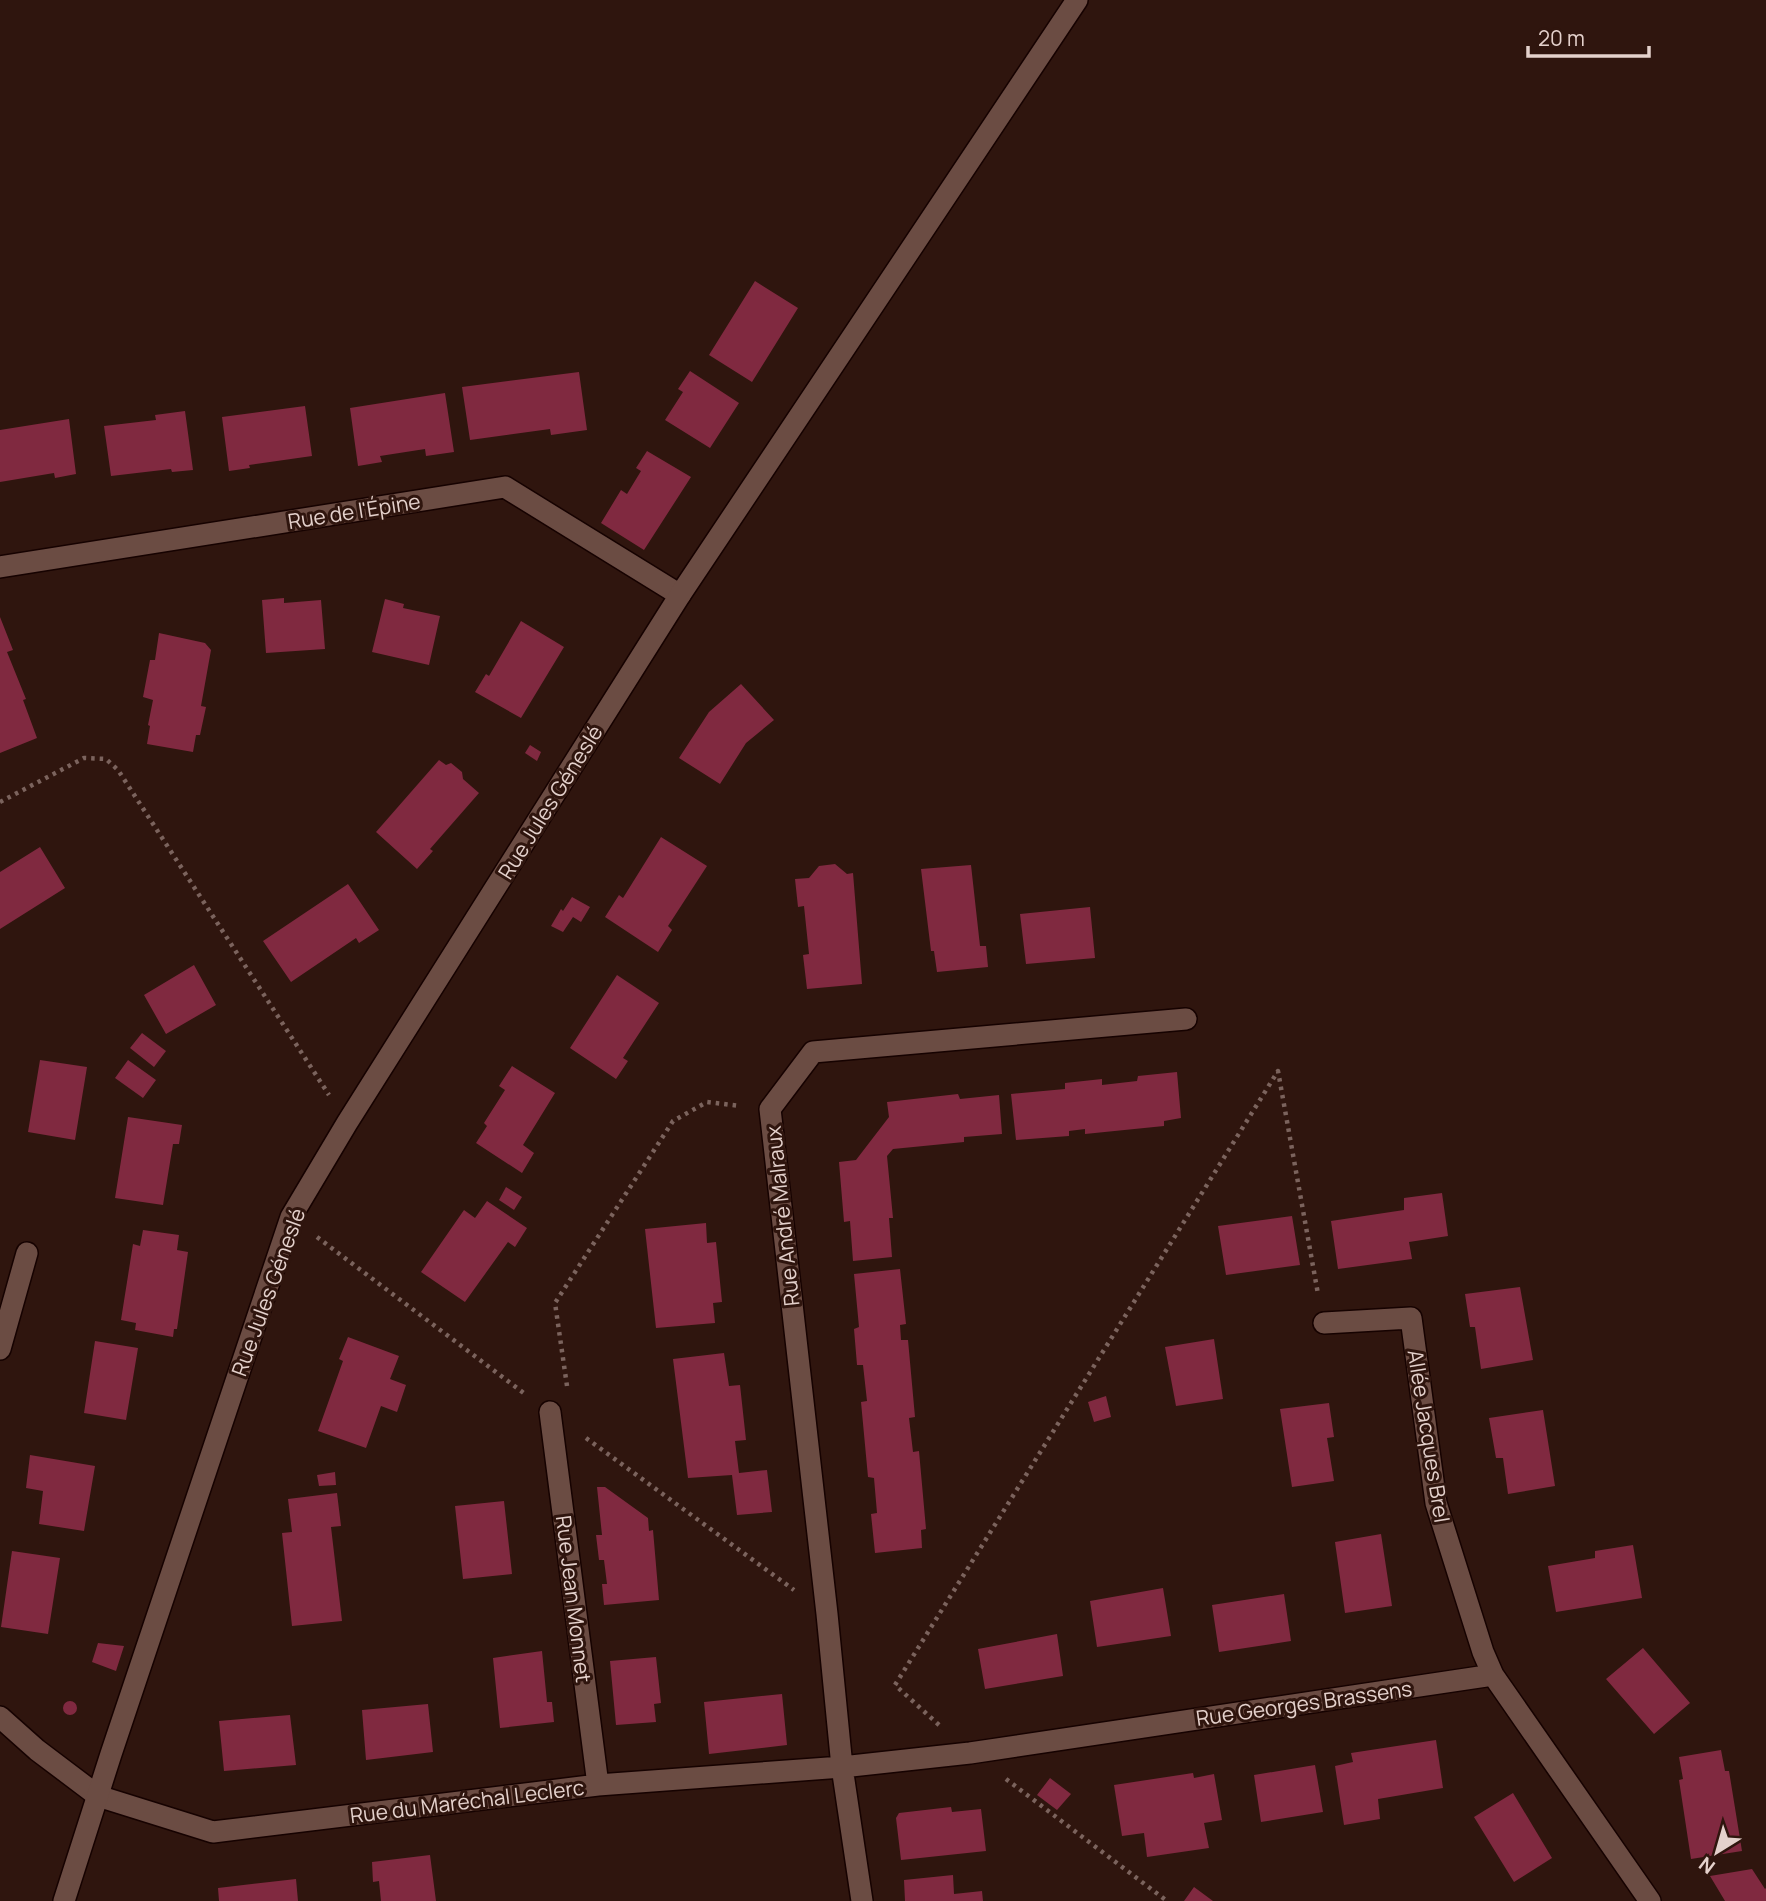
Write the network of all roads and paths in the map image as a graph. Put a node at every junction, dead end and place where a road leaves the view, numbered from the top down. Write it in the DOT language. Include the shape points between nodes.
graph roads {
  1 [pos="1077,0"];
  2 [pos="0,567"];
  3 [pos="680,596"];
  4 [pos="0,802"];
  5 [pos="1186,1019"];
  6 [pos="770,1109"];
  7 [pos="347,1123"];
  8 [pos="27,1253"];
  9 [pos="1324,1323"];
  10 [pos="0,1349"];
  11 [pos="567,1391"];
  12 [pos="550,1412"];
  13 [pos="1493,1675"];
  14 [pos="0,1717"];
  15 [pos="970,1753"];
  16 [pos="842,1767"];
  17 [pos="598,1785"];
  18 [pos="98,1796"];
  19 [pos="64,1901"];
  20 [pos="862,1901"];
  21 [pos="1167,1901"];
  22 [pos="1650,1901"];
  1 -- 3 [label="street, Rue Jules Géneslé"];
  2 -- 3 [label="street, Rue de l'Épine" via="505,487"];
  3 -- 7 [label="street, Rue Jules Géneslé"];
  4 -- 7 [label="path" via="84,758 106,759"];
  5 -- 6 [label="street, Rue André Malraux" via="813,1052"];
  6 -- 11 [label="path" via="707,1102 673,1121 555,1303"];
  6 -- 16 [label="street, Rue André Malraux"];
  7 -- 18 [label="street, Rue Jules Géneslé" via="291,1217"];
  8 -- 10 [label="street"];
  9 -- 13 [label="street, Allée Jacques Brel" via="1410,1318 1436,1503"];
  9 -- 15 [label="path" via="1278,1071 895,1685"];
  12 -- 17 [label="street, Rue Jean Monnet"];
  13 -- 15 [label="street, Rue Georges Brassens"];
  13 -- 22 [label="street"];
  14 -- 18 [label="street, Rue du Maréchal Leclerc"];
  15 -- 16 [label="street, Rue Georges Brassens"];
  15 -- 21 [label="path"];
  16 -- 17 [label="street, Rue du Maréchal Leclerc"];
  16 -- 20 [label="street, Rue André Malraux"];
  17 -- 18 [label="street, Rue du Maréchal Leclerc" via="213,1832"];
  18 -- 19 [label="street, Rue Jules Géneslé"];
}
